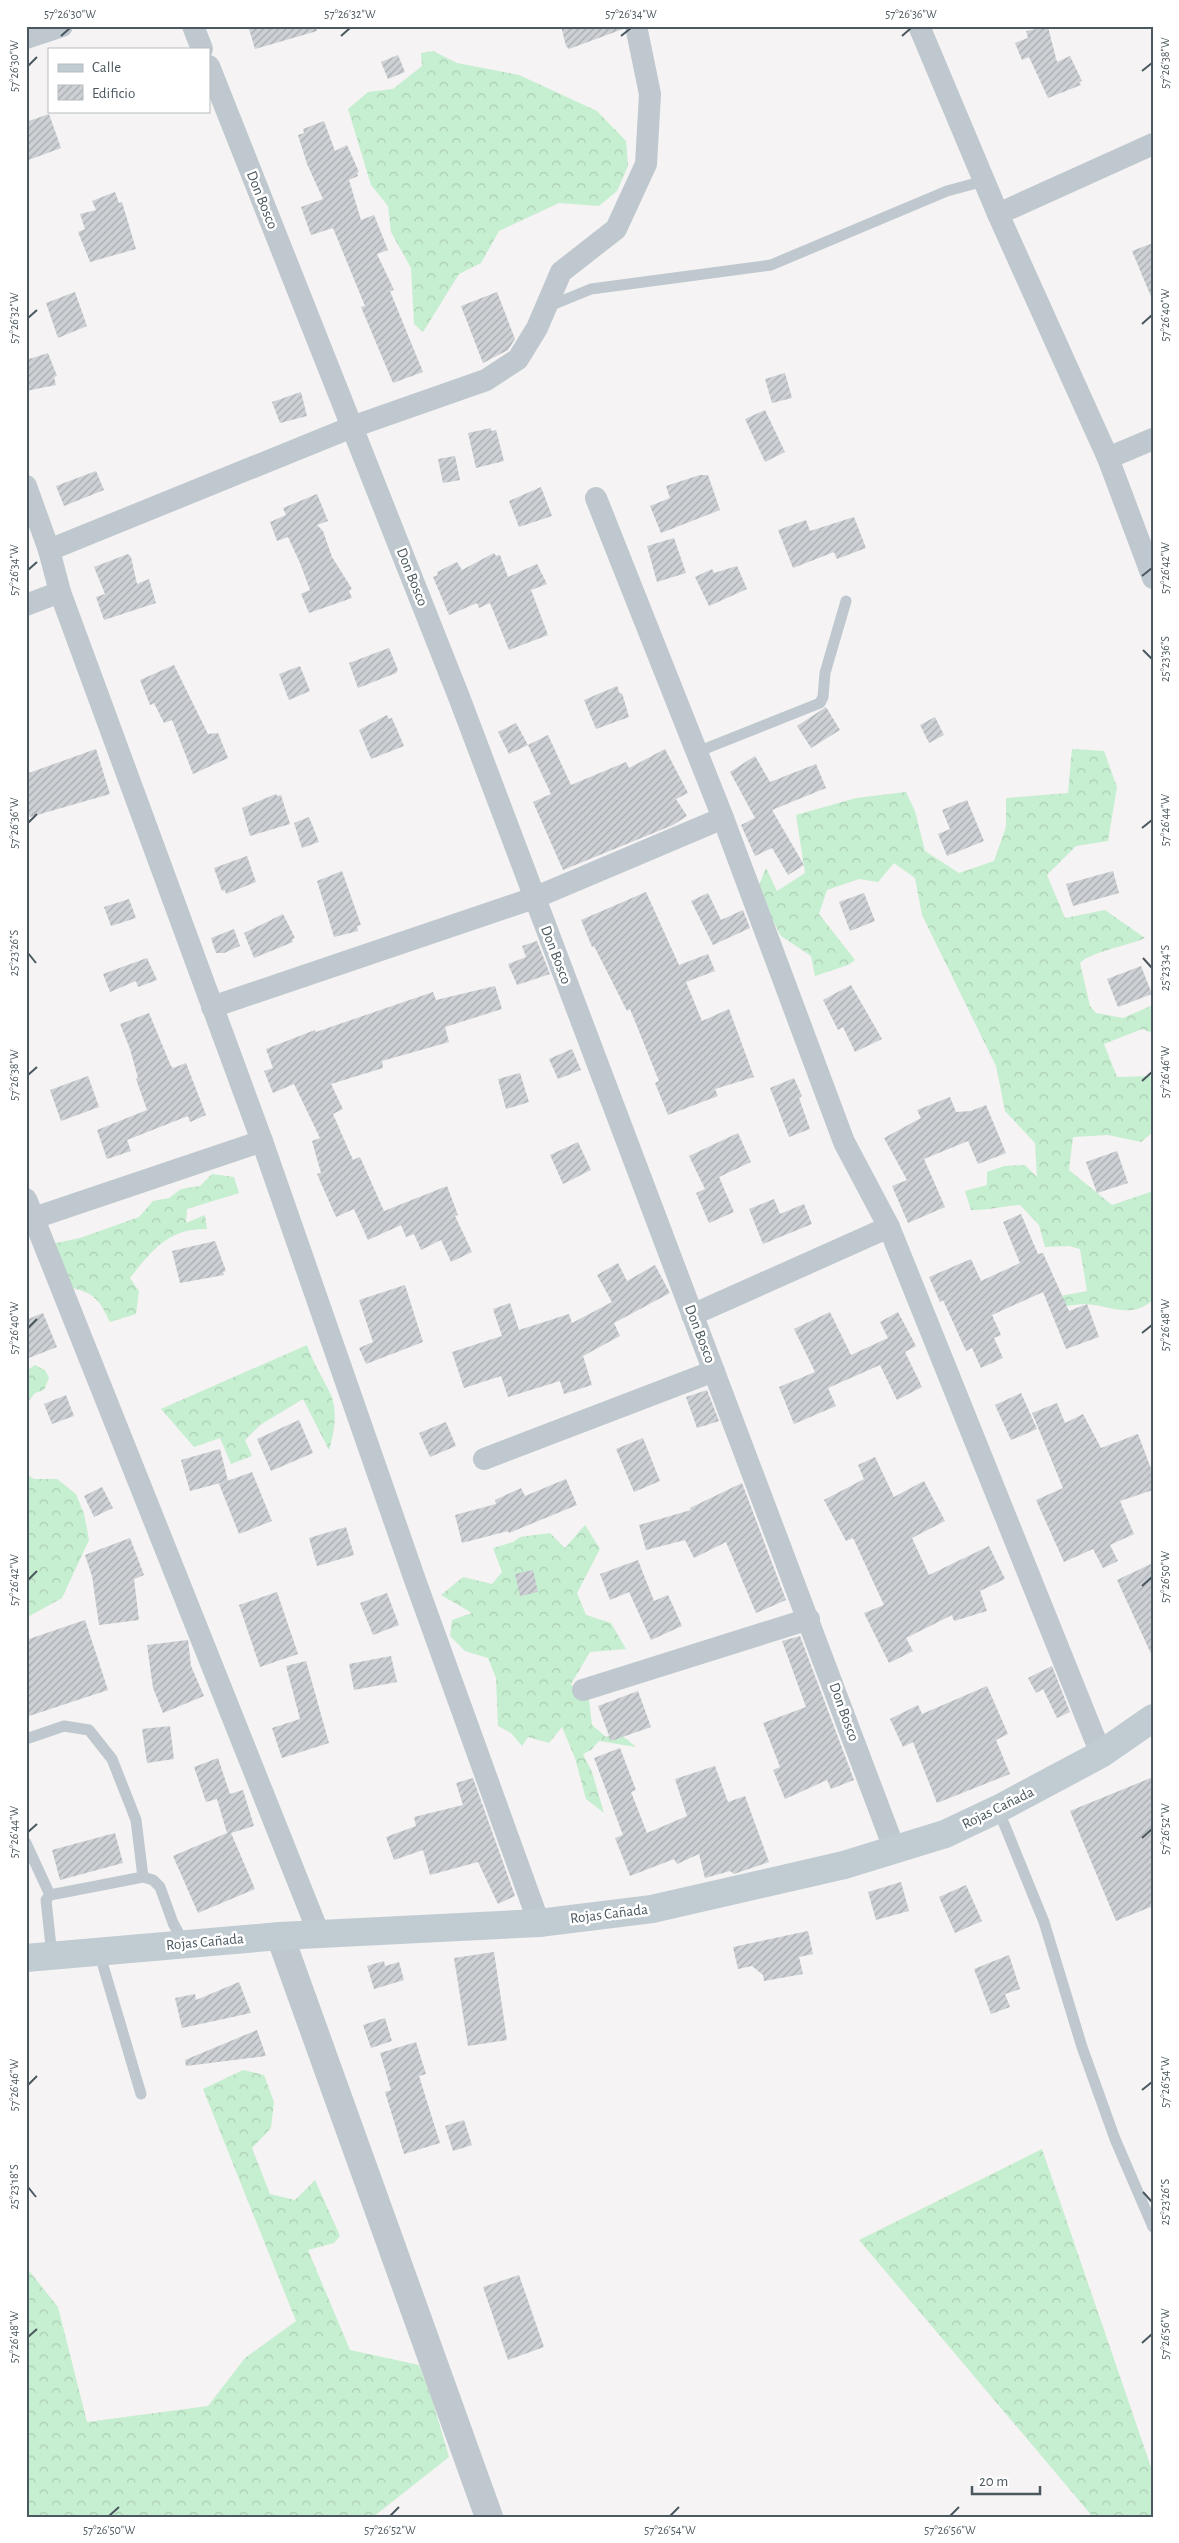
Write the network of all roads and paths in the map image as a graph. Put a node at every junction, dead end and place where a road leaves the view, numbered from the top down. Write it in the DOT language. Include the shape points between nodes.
graph roads {
  1 [pos="62,26"];
  2 [pos="193,26"];
  3 [pos="636,26"];
  4 [pos="919,26"];
  5 [pos="26,38"];
  6 [pos="202,48"];
  7 [pos="210,69"];
  8 [pos="1153,144"];
  9 [pos="984,182"];
  10 [pos="998,214"];
  11 [pos="545,308"];
  12 [pos="352,427"];
  13 [pos="1153,439"];
  14 [pos="1108,458"];
  15 [pos="26,486"];
  16 [pos="596,498"];
  17 [pos="49,550"];
  18 [pos="1153,578"];
  19 [pos="60,592"];
  20 [pos="846,601"];
  21 [pos="26,604"];
  22 [pos="697,752"];
  23 [pos="722,818"];
  24 [pos="534,898"];
  25 [pos="212,1007"];
  26 [pos="262,1141"];
  27 [pos="30,1208"];
  28 [pos="889,1228"];
  29 [pos="692,1314"];
  30 [pos="714,1371"];
  31 [pos="484,1459"];
  32 [pos="810,1619"];
  33 [pos="583,1690"];
  34 [pos="1153,1718"];
  35 [pos="26,1740"];
  36 [pos="1102,1754"];
  37 [pos="998,1809"];
  38 [pos="26,1843"];
  39 [pos="894,1848"];
  40 [pos="143,1877"];
  41 [pos="50,1895"];
  42 [pos="539,1923"];
  43 [pos="320,1934"];
  44 [pos="280,1936"];
  45 [pos="184,1944"];
  46 [pos="99,1952"];
  47 [pos="39,1957"];
  48 [pos="140,2094"];
  49 [pos="1153,2227"];
  50 [pos="489,2517"];
  1 -- 5 [label="street"];
  2 -- 6 [label="street"];
  3 -- 11 [label="street" via="650,94 646,164 616,229 561,272"];
  4 -- 9 [label="street"];
  7 -- 12 [label="street, Don Bosco"];
  8 -- 10 [label="street"];
  9 -- 10 [label="street"];
  9 -- 11 [label="lane" via="947,191 771,265 591,289"];
  10 -- 14 [label="street"];
  11 -- 12 [label="street" via="518,359 486,380"];
  12 -- 17 [label="street"];
  12 -- 24 [label="street, Don Bosco"];
  13 -- 14 [label="street"];
  14 -- 18 [label="street"];
  15 -- 17 [label="street"];
  16 -- 22 [label="street"];
  17 -- 19 [label="street"];
  19 -- 21 [label="street"];
  19 -- 25 [label="street"];
  20 -- 22 [label="lane" via="825,673 820,703"];
  22 -- 23 [label="street"];
  23 -- 24 [label="street"];
  23 -- 28 [label="street" via="844,1142"];
  24 -- 25 [label="street"];
  24 -- 29 [label="street, Don Bosco"];
  25 -- 26 [label="street"];
  26 -- 27 [label="street"];
  26 -- 42 [label="street"];
  27 -- 43 [label="street"];
  28 -- 29 [label="street"];
  28 -- 36 [label="street"];
  29 -- 30 [label="street, Don Bosco"];
  30 -- 31 [label="street"];
  30 -- 32 [label="street, Don Bosco"];
  32 -- 33 [label="street"];
  32 -- 39 [label="street, Don Bosco"];
  34 -- 36 [label="main road, Rojas Cañada"];
  35 -- 40 [label="lane" via="64,1726 89,1730 112,1759 136,1820"];
  36 -- 37 [label="main road, Rojas Cañada"];
  37 -- 39 [label="main road, Rojas Cañada" via="945,1834"];
  37 -- 49 [label="lane" via="1044,1922 1082,2047 1115,2139"];
  38 -- 41 [label="lane"];
  39 -- 42 [label="main road, Rojas Cañada" via="844,1865 652,1908"];
  40 -- 41 [label="lane"];
  40 -- 45 [label="lane" via="160,1887"];
  41 -- 47 [label="lane" via="46,1900"];
  42 -- 43 [label="main road, Rojas Cañada"];
  43 -- 44 [label="main road, Rojas Cañada"];
  44 -- 45 [label="main road, Rojas Cañada"];
  44 -- 50 [label="street"];
  45 -- 46 [label="main road, Rojas Cañada"];
  46 -- 47 [label="main road, Rojas Cañada"];
  46 -- 48 [label="lane"];
}
